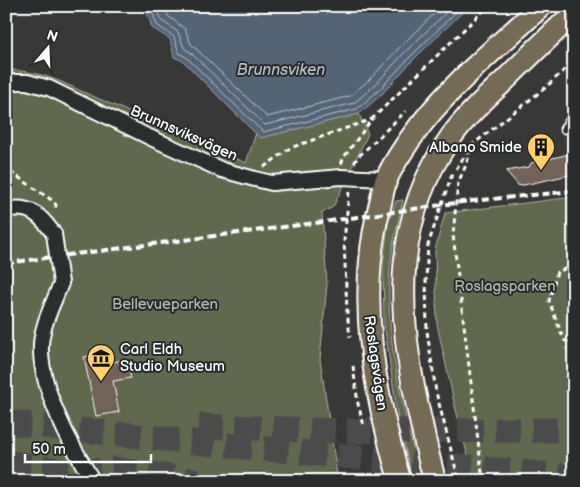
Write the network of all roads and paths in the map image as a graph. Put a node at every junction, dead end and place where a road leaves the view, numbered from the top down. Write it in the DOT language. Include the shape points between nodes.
graph roads {
  1 [pos="488,6"];
  2 [pos="541,6"];
  3 [pos="574,13"];
  4 [pos="574,61"];
  5 [pos="6,82"];
  6 [pos="574,114"];
  7 [pos="372,119"];
  8 [pos="564,129"];
  9 [pos="472,145"];
  10 [pos="6,154"];
  11 [pos="6,168"];
  12 [pos="12,173"];
  13 [pos="351,177"];
  14 [pos="386,179"];
  15 [pos="255,180"];
  16 [pos="36,189"];
  17 [pos="6,210"];
  18 [pos="574,265"];
  19 [pos="574,345"];
  20 [pos="92,481"];
  21 [pos="400,481"];
  22 [pos="435,481"];
  23 [pos="459,481"];
  24 [pos="483,481"];
  1 -- 7 [label="path"];
  2 -- 14 [label="main road, Roslagsvägen" via="447,95 411,138"];
  3 -- 22 [label="main road" via="468,116 451,137 418,196 404,268 405,331 413,387"];
  4 -- 9 [label="path"];
  5 -- 15 [label="street, Brunnsviksvägen" via="27,82 49,88 213,166"];
  6 -- 8 [label="lane"];
  7 -- 13 [label="path" via="339,169"];
  7 -- 15 [label="path" via="290,148 258,171"];
  9 -- 23 [label="path" via="452,174 444,196 428,245 426,280 427,331 436,392"];
  9 -- 24 [label="path" via="458,183 453,235"];
  10 -- 12 [label="path"];
  11 -- 12 [label="path"];
  12 -- 16 [label="path"];
  13 -- 14 [label="street, Brunnsviksvägen"];
  13 -- 15 [label="street, Brunnsviksvägen" via="272,183"];
  14 -- 21 [label="main road, Roslagsvägen" via="374,228 368,304 378,391"];
  17 -- 20 [label="street, bridge" via="27,210 42,218 54,234 61,283 45,327 41,362 54,406"];
  18 -- 19 [label="path" via="557,272 549,301 564,340"];
}
